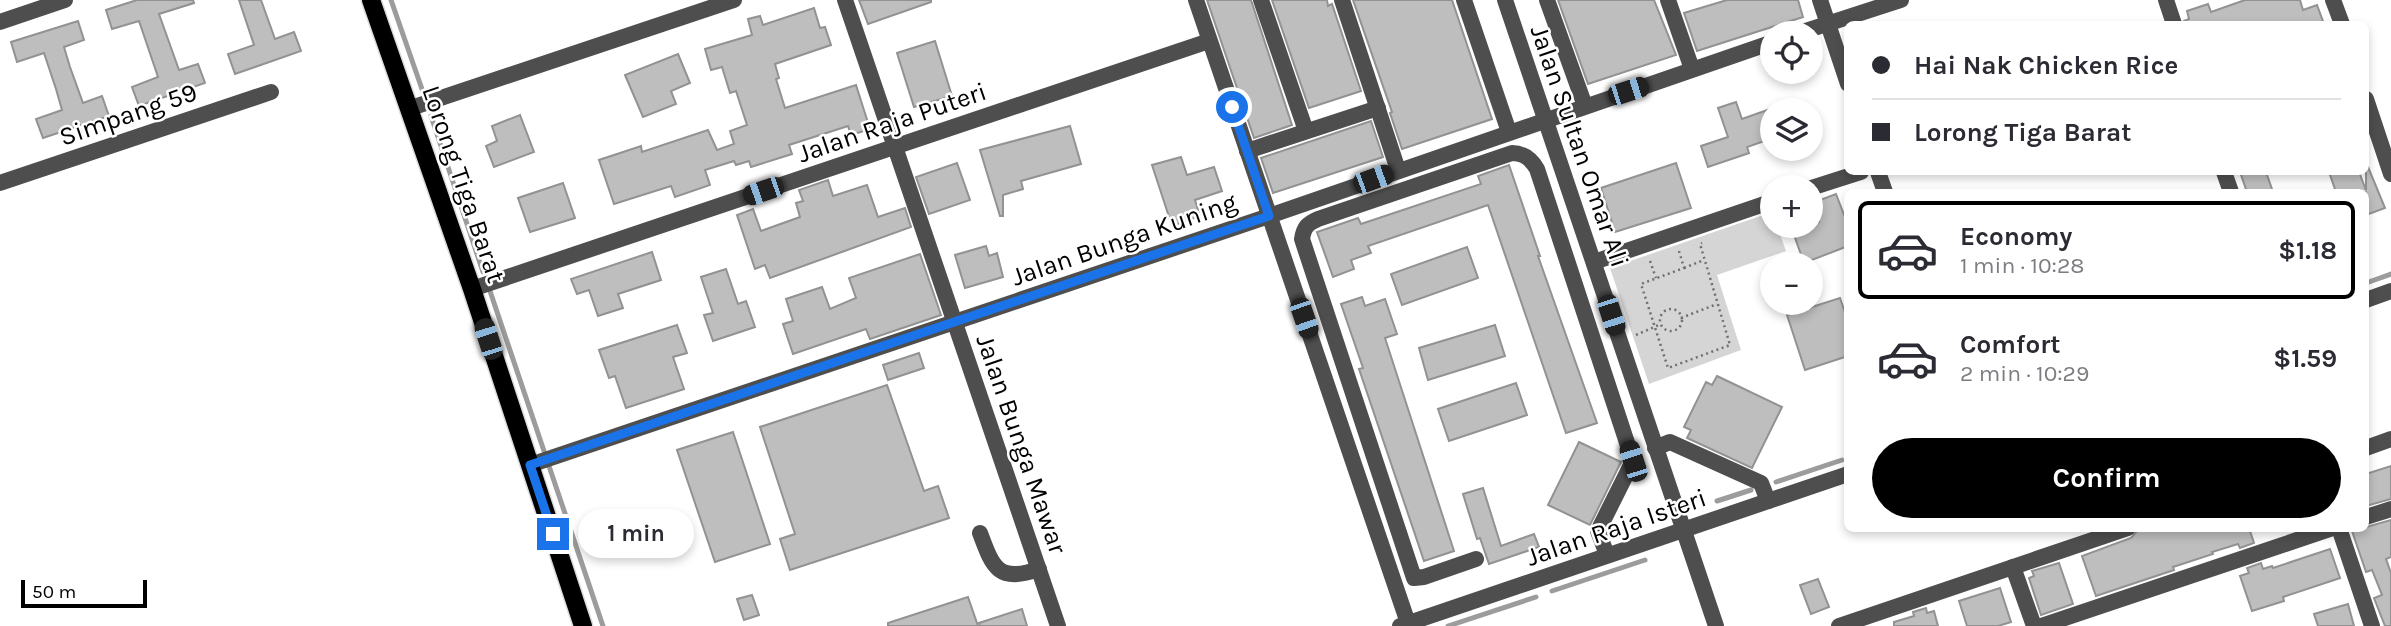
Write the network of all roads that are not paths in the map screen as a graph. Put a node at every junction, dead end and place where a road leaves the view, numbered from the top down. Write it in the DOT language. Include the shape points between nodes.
graph roads {
  1 [pos="65,0"];
  2 [pos="371,0"];
  3 [pos="734,0"];
  4 [pos="845,0"];
  5 [pos="1196,0"];
  6 [pos="1261,0"];
  7 [pos="1342,0"];
  8 [pos="1464,0"];
  9 [pos="1505,0"];
  10 [pos="1548,0"];
  11 [pos="1668,0"];
  12 [pos="1819,0"];
  13 [pos="1900,0"];
  14 [pos="2166,0"];
  15 [pos="2333,0"];
  16 [pos="2173,21"];
  17 [pos="2341,21"];
  18 [pos="0,22"];
  19 [pos="1828,23"];
  20 [pos="1823,25"];
  21 [pos="1209,41"];
  22 [pos="1760,46"];
  23 [pos="1692,69"];
  24 [pos="1844,72"];
  25 [pos="271,92"];
  26 [pos="1585,106"];
  27 [pos="411,108"];
  28 [pos="1378,108"];
  29 [pos="2369,108"];
  30 [pos="1545,120"];
  31 [pos="1306,131"];
  32 [pos="1509,132"];
  33 [pos="896,146"];
  34 [pos="1247,151"];
  35 [pos="1398,170"];
  36 [pos="2391,174"];
  37 [pos="1852,175"];
  38 [pos="0,183"];
  39 [pos="1823,184"];
  40 [pos="1760,205"];
  41 [pos="1269,216"];
  42 [pos="1594,262"];
  43 [pos="472,289"];
  44 [pos="2391,291"];
  45 [pos="2369,299"];
  46 [pos="955,322"];
  47 [pos="2391,439"];
  48 [pos="2369,447"];
  49 [pos="1656,450"];
  50 [pos="1633,461"];
  51 [pos="530,465"];
  52 [pos="1844,475"];
  53 [pos="1768,502"];
  54 [pos="2391,509"];
  55 [pos="2369,516"];
  56 [pos="1684,529"];
  57 [pos="2115,532"];
  58 [pos="2321,532"];
  59 [pos="2340,532"];
  60 [pos="979,533"];
  61 [pos="1607,555"];
  62 [pos="1476,559"];
  63 [pos="2013,567"];
  64 [pos="1039,569"];
  65 [pos="1404,625"];
  66 [pos="583,626"];
  67 [pos="1058,626"];
  68 [pos="1716,626"];
  69 [pos="1839,626"];
  70 [pos="2034,626"];
  71 [pos="2041,626"];
  72 [pos="2372,626"];
  1 -- 18 [label="street"];
  2 -- 27 [label="main road, Lorong Tiga Barat"];
  3 -- 27 [label="street"];
  4 -- 33 [label="street, Jalan Bunga Mawar"];
  5 -- 21 [label="street"];
  6 -- 31 [label="street"];
  7 -- 28 [label="street"];
  8 -- 32 [label="street"];
  9 -- 30 [label="street, Jalan Sultan Omar Ali"];
  10 -- 26 [label="street"];
  11 -- 23 [label="street"];
  12 -- 19 [label="street"];
  13 -- 19 [label="street"];
  14 -- 16 [label="street"];
  15 -- 17 [label="street"];
  19 -- 20 [label="street"];
  19 -- 24 [label="street"];
  21 -- 33 [label="street, Jalan Raja Puteri"];
  21 -- 34 [label="street"];
  22 -- 23 [label="street, Jalan Bunga Kuning"];
  23 -- 26 [label="street, Jalan Bunga Kuning"];
  25 -- 38 [label="street, Simpang 59"];
  26 -- 30 [label="street, Jalan Bunga Kuning"];
  27 -- 43 [label="main road, Lorong Tiga Barat"];
  28 -- 31 [label="street"];
  28 -- 35 [label="street"];
  29 -- 36 [label="street"];
  30 -- 32 [label="street, Jalan Bunga Kuning"];
  30 -- 42 [label="street, Jalan Sultan Omar Ali"];
  31 -- 34 [label="street"];
  32 -- 35 [label="street, Jalan Bunga Kuning"];
  33 -- 43 [label="street, Jalan Raja Puteri"];
  33 -- 46 [label="street, Jalan Bunga Mawar"];
  34 -- 41 [label="street"];
  35 -- 41 [label="street, Jalan Bunga Kuning"];
  37 -- 39 [label="street"];
  40 -- 42 [label="street"];
  41 -- 46 [label="street, Jalan Bunga Kuning"];
  41 -- 65 [label="street"];
  42 -- 49 [label="street, Jalan Sultan Omar Ali"];
  43 -- 51 [label="main road, Lorong Tiga Barat"];
  44 -- 45 [label="street"];
  46 -- 51 [label="street, Jalan Bunga Kuning"];
  46 -- 64 [label="street, Jalan Bunga Mawar"];
  47 -- 48 [label="street"];
  49 -- 50 [label="street"];
  49 -- 53 [label="street" via="1671,442 1761,482"];
  49 -- 56 [label="street, Jalan Sultan Omar Ali"];
  50 -- 61 [label="street" via="1598,531"];
  50 -- 62 [label="street" via="1537,169 1526,156 1512,153 1309,223 1303,229 1304,248 1414,578"];
  51 -- 66 [label="main road, Lorong Tiga Barat"];
  52 -- 53 [label="street, Jalan Raja Isteri"];
  53 -- 56 [label="street, Jalan Raja Isteri"];
  54 -- 55 [label="street"];
  56 -- 61 [label="street, Jalan Raja Isteri"];
  56 -- 68 [label="street, Jalan Sultan Omar Ali"];
  57 -- 63 [label="street"];
  58 -- 71 [label="street"];
  59 -- 72 [label="street"];
  60 -- 64 [label="street" via="999,572 1012,575"];
  61 -- 65 [label="street, Jalan Raja Isteri"];
  63 -- 69 [label="street"];
  63 -- 70 [label="street"];
  64 -- 67 [label="street, Jalan Bunga Mawar"];
}
